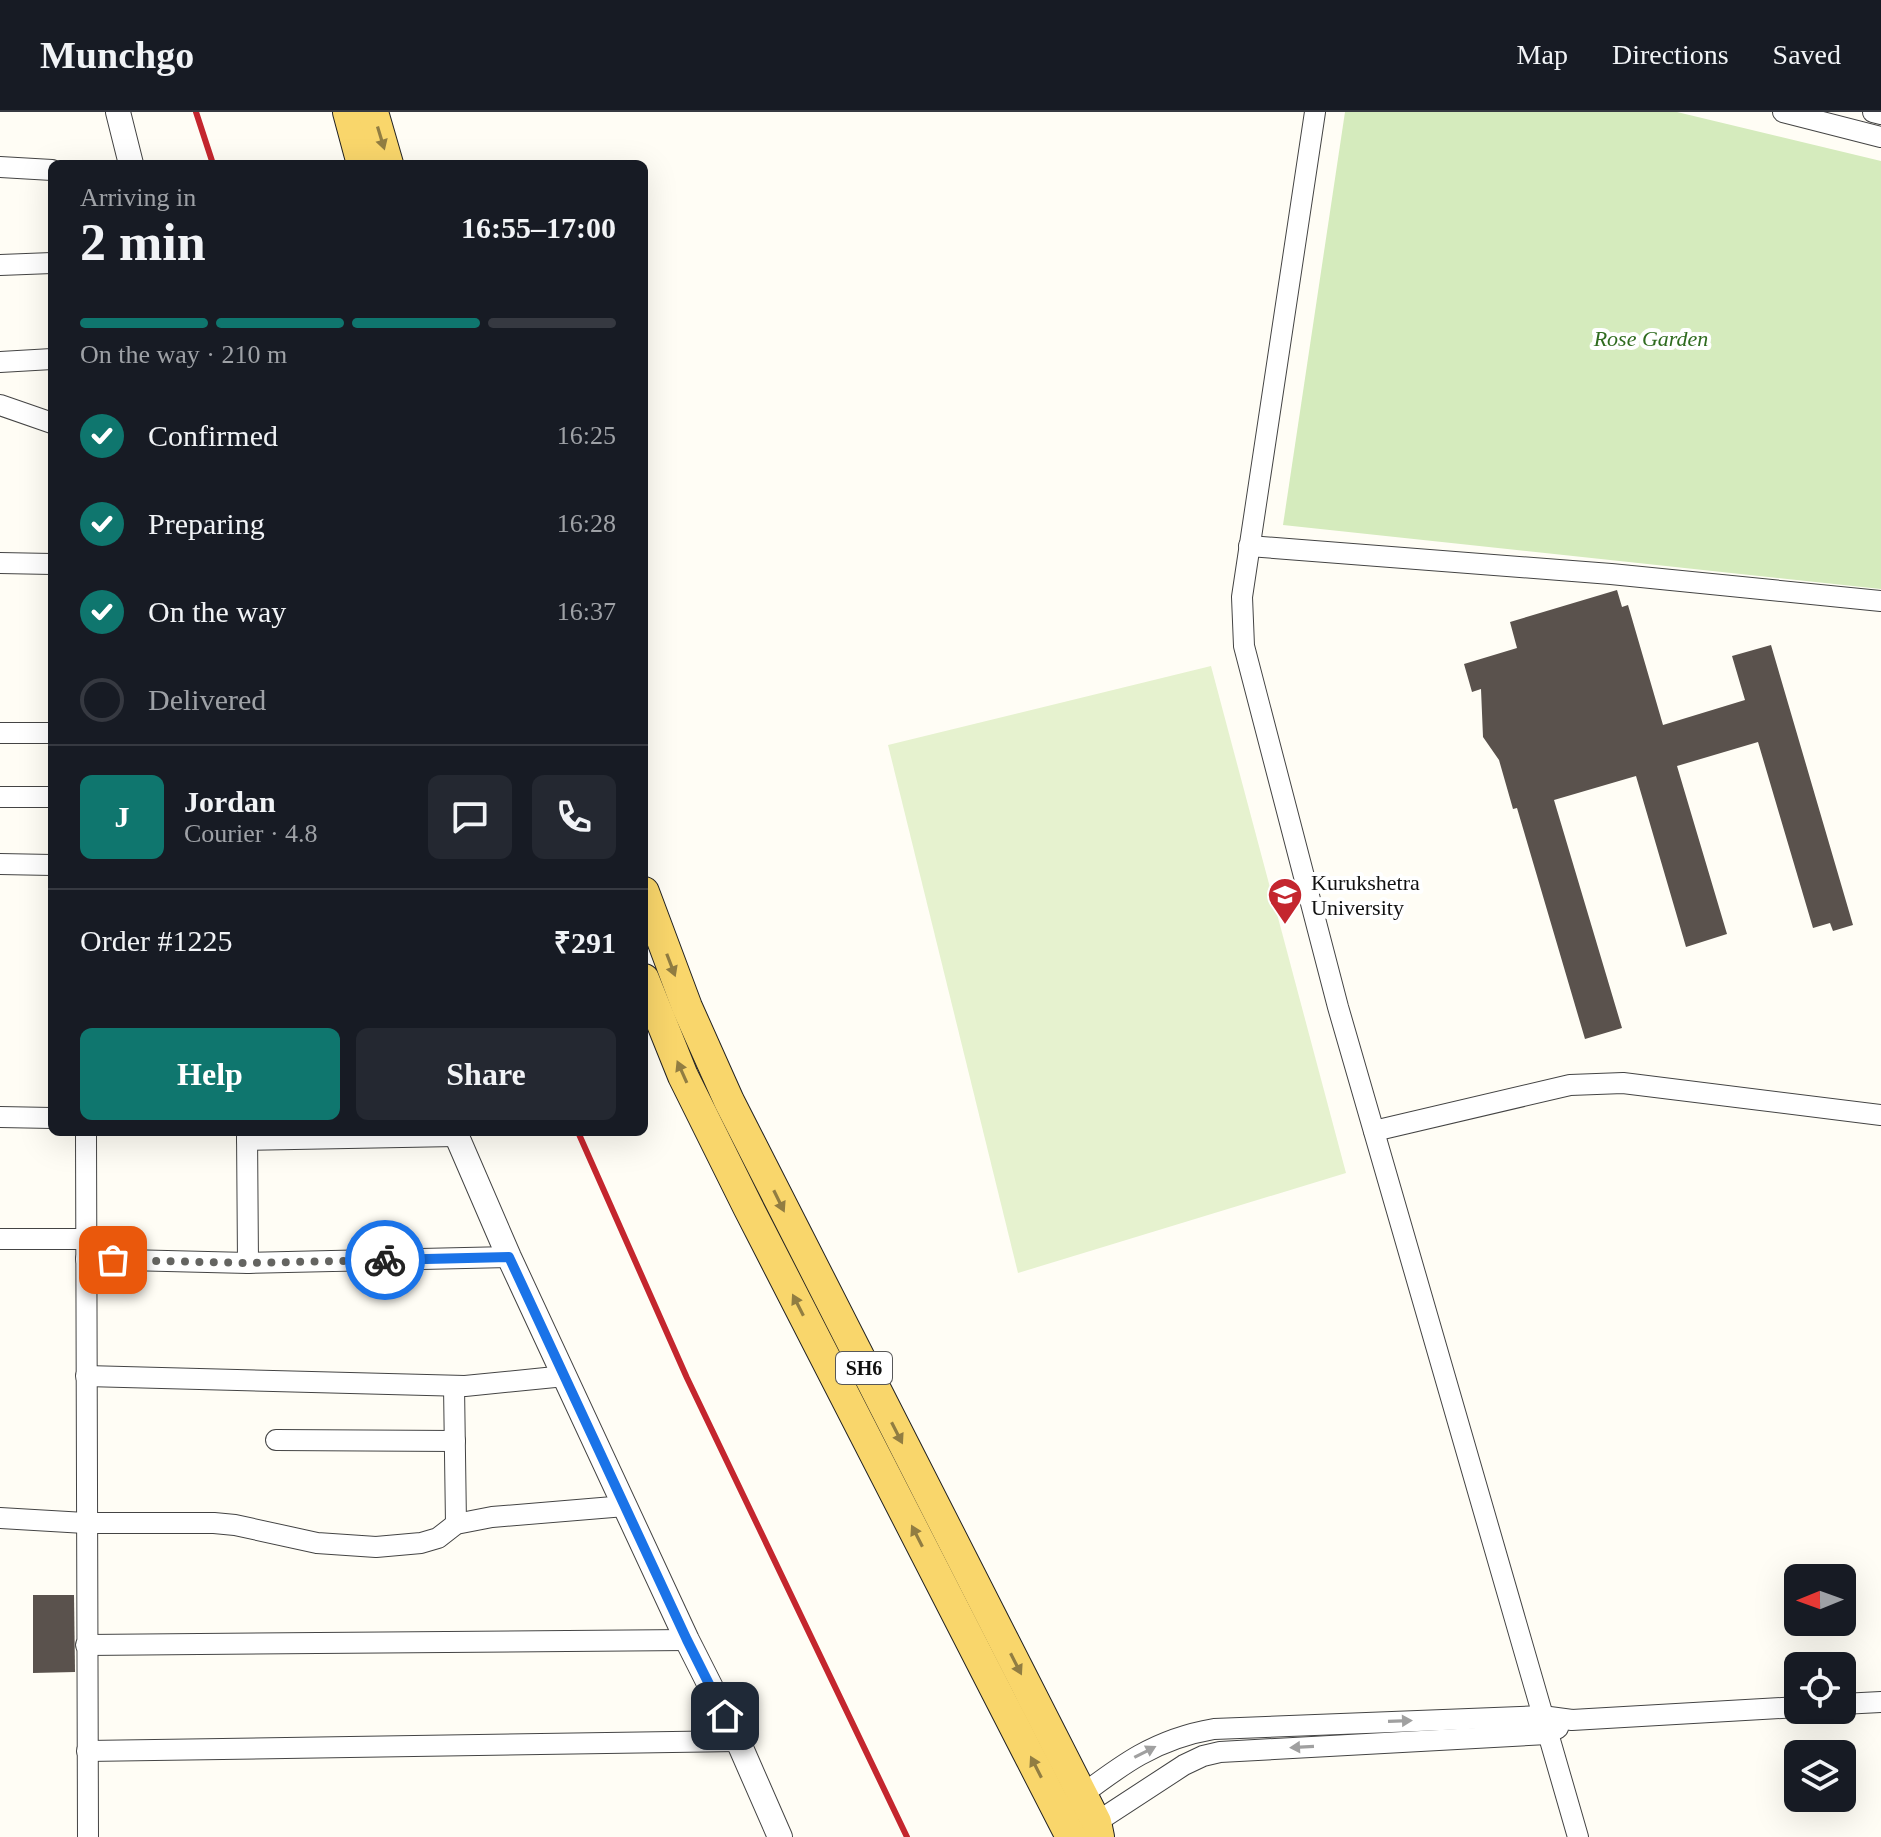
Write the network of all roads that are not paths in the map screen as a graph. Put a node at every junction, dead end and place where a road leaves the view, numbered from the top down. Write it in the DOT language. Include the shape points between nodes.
graph roads {
  1 [pos="118,112"];
  2 [pos="348,112"];
  3 [pos="373,112"];
  4 [pos="1315,112"];
  5 [pos="1783,112"];
  6 [pos="1873,112"];
  7 [pos="1881,114"];
  8 [pos="1881,137"];
  9 [pos="130,160"];
  10 [pos="361,160"];
  11 [pos="387,160"];
  12 [pos="0,167"];
  13 [pos="48,170"];
  14 [pos="48,263"];
  15 [pos="0,265"];
  16 [pos="48,359"];
  17 [pos="0,362"];
  18 [pos="0,405"];
  19 [pos="48,422"];
  20 [pos="1249,546"];
  21 [pos="0,563"];
  22 [pos="48,564"];
  23 [pos="1881,601"];
  24 [pos="0,733"];
  25 [pos="48,733"];
  26 [pos="0,797"];
  27 [pos="48,797"];
  28 [pos="0,864"];
  29 [pos="48,865"];
  30 [pos="648,903"];
  31 [pos="648,989"];
  32 [pos="1881,1115"];
  33 [pos="0,1117"];
  34 [pos="48,1118"];
  35 [pos="1374,1131"];
  36 [pos="86,1136"];
  37 [pos="247,1136"];
  38 [pos="456,1136"];
  39 [pos="0,1239"];
  40 [pos="86,1249"];
  41 [pos="509,1257"];
  42 [pos="248,1263"];
  43 [pos="86,1376"];
  44 [pos="565,1376"];
  45 [pos="454,1386"];
  46 [pos="276,1440"];
  47 [pos="455,1441"];
  48 [pos="625,1506"];
  49 [pos="0,1518"];
  50 [pos="85,1523"];
  51 [pos="456,1524"];
  52 [pos="687,1640"];
  53 [pos="86,1645"];
  54 [pos="1881,1702"];
  55 [pos="1856,1703"];
  56 [pos="1784,1708"];
  57 [pos="1545,1725"];
  58 [pos="738,1741"];
  59 [pos="87,1751"];
  60 [pos="1083,1794"];
  61 [pos="1080,1829"];
  62 [pos="88,1837"];
  63 [pos="780,1837"];
  64 [pos="1578,1837"];
  1 -- 9 [label="street"];
  2 -- 10 [label="main road"];
  3 -- 11 [label="main road, one-way"];
  4 -- 20 [label="street"];
  5 -- 8 [label="street"];
  6 -- 7 [label="street"];
  12 -- 13 [label="street"];
  14 -- 15 [label="street"];
  16 -- 17 [label="street"];
  18 -- 19 [label="street"];
  20 -- 23 [label="street"];
  20 -- 35 [label="street" via="1242,597 1244,646"];
  21 -- 22 [label="street"];
  24 -- 25 [label="street"];
  26 -- 27 [label="street"];
  28 -- 29 [label="street"];
  30 -- 60 [label="main road, SH6, one-way" via="729,1101"];
  61 -- 31 [label="main road, SH6, one-way" via="748,1207 683,1076"];
  32 -- 35 [label="street" via="1623,1083 1570,1085"];
  33 -- 34 [label="street"];
  35 -- 57 [label="street"];
  36 -- 40 [label="street"];
  37 -- 42 [label="street"];
  38 -- 41 [label="street"];
  39 -- 40 [label="street"];
  40 -- 42 [label="street"];
  40 -- 43 [label="street"];
  41 -- 42 [label="street"];
  41 -- 44 [label="street"];
  43 -- 45 [label="street"];
  43 -- 50 [label="street"];
  44 -- 45 [label="street"];
  44 -- 48 [label="street"];
  45 -- 47 [label="street"];
  46 -- 47 [label="street"];
  47 -- 51 [label="street"];
  48 -- 51 [label="street" via="520,1513"];
  48 -- 52 [label="street"];
  49 -- 50 [label="street"];
  50 -- 51 [label="street" via="225,1524 317,1543 376,1547 438,1538"];
  50 -- 53 [label="street"];
  52 -- 53 [label="street"];
  52 -- 58 [label="street"];
  53 -- 59 [label="street"];
  54 -- 55 [label="street"];
  56 -- 57 [label="street"];
  60 -- 57 [label="street, one-way" via="1139,1754 1185,1734 1214,1729"];
  57 -- 61 [label="street, one-way" via="1220,1752 1184,1765"];
  57 -- 64 [label="street"];
  58 -- 59 [label="street"];
  58 -- 63 [label="street"];
  59 -- 62 [label="street"];
  60 -- 61 [label="main road, SH6"];
}
